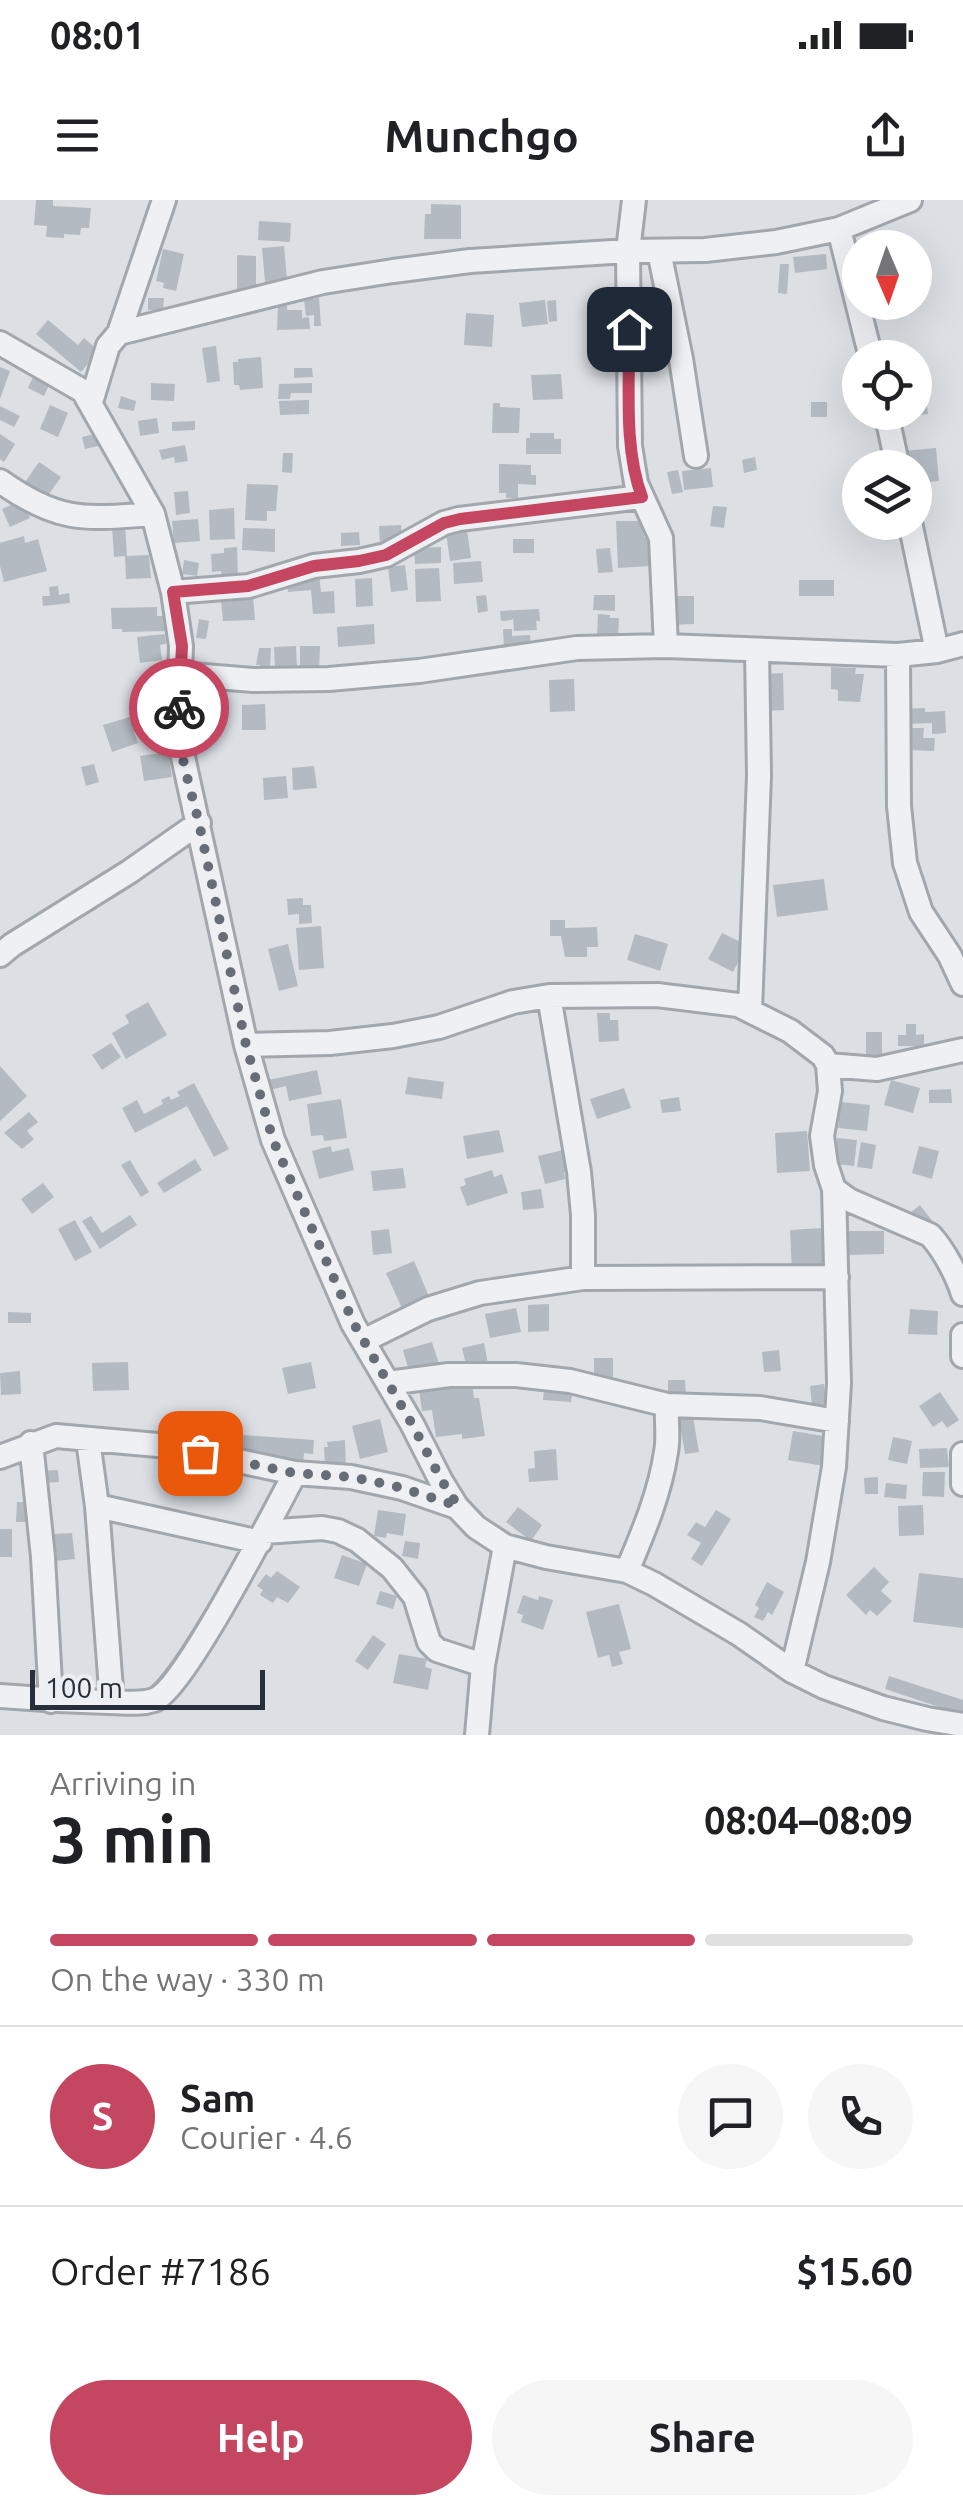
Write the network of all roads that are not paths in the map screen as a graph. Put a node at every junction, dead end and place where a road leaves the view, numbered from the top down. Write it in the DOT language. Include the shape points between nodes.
graph roads {
  1 [pos="164,200"];
  2 [pos="634,200"];
  3 [pos="910,200"];
  4 [pos="839,229"];
  5 [pos="628,251"];
  6 [pos="659,251"];
  7 [pos="120,333"];
  8 [pos="866,340"];
  9 [pos="0,342"];
  10 [pos="91,402"];
  11 [pos="696,456"];
  12 [pos="0,480"];
  13 [pos="642,497"];
  14 [pos="153,514"];
  15 [pos="914,540"];
  16 [pos="173,592"];
  17 [pos="963,644"];
  18 [pos="666,646"];
  19 [pos="757,650"];
  20 [pos="936,651"];
  21 [pos="898,655"];
  22 [pos="180,674"];
  23 [pos="199,823"];
  24 [pos="0,955"];
  25 [pos="963,984"];
  26 [pos="549,996"];
  27 [pos="750,1010"];
  28 [pos="246,1045"];
  29 [pos="963,1050"];
  30 [pos="828,1065"];
  31 [pos="834,1189"];
  32 [pos="836,1277"];
  33 [pos="583,1278"];
  34 [pos="963,1294"];
  35 [pos="963,1335"];
  36 [pos="363,1340"];
  37 [pos="963,1356"];
  38 [pos="388,1383"];
  39 [pos="667,1405"];
  40 [pos="837,1421"];
  41 [pos="88,1440"];
  42 [pos="32,1443"];
  43 [pos="963,1454"];
  44 [pos="0,1457"];
  45 [pos="294,1473"];
  46 [pos="963,1484"];
  47 [pos="98,1506"];
  48 [pos="458,1506"];
  49 [pos="262,1537"];
  50 [pos="506,1546"];
  51 [pos="627,1571"];
  52 [pos="483,1666"];
  53 [pos="792,1671"];
  54 [pos="0,1696"];
  55 [pos="51,1700"];
  56 [pos="112,1702"];
  57 [pos="963,1725"];
  58 [pos="477,1735"];
  1 -- 7 [label="street"];
  2 -- 5 [label="street"];
  3 -- 4 [label="street"];
  4 -- 6 [label="street" via="776,242"];
  4 -- 8 [label="street"];
  5 -- 6 [label="street"];
  5 -- 7 [label="street" via="393,270"];
  5 -- 13 [label="street" via="630,446"];
  6 -- 11 [label="street"];
  7 -- 10 [label="street" via="108,346"];
  9 -- 10 [label="street" via="84,391"];
  10 -- 14 [label="street"];
  12 -- 14 [label="street" via="68,516"];
  13 -- 16 [label="street" via="460,519 386,555 314,566 248,586"];
  13 -- 18 [label="street" via="661,538"];
  14 -- 16 [label="street"];
  15 -- 20 [label="street"];
  16 -- 22 [label="street"];
  17 -- 20 [label="street"];
  18 -- 19 [label="street"];
  18 -- 22 [label="street" via="577,648 329,679"];
  19 -- 21 [label="street"];
  19 -- 27 [label="street"];
  20 -- 21 [label="street"];
  21 -- 25 [label="street" via="906,863 921,912"];
  22 -- 23 [label="street" via="178,734"];
  23 -- 24 [label="street"];
  23 -- 28 [label="street"];
  26 -- 27 [label="street" via="658,995"];
  26 -- 28 [label="street" via="394,1036"];
  26 -- 33 [label="street" via="578,1172"];
  27 -- 30 [label="street" via="801,1039"];
  28 -- 36 [label="street" via="273,1140"];
  29 -- 30 [label="street" via="877,1069"];
  30 -- 31 [label="street" via="822,1136"];
  31 -- 32 [label="street"];
  31 -- 34 [label="street" via="930,1235"];
  32 -- 33 [label="street"];
  32 -- 40 [label="street"];
  33 -- 36 [label="street" via="480,1293"];
  35 -- 37 [label="street"];
  36 -- 38 [label="street"];
  38 -- 39 [label="street" via="516,1375"];
  38 -- 48 [label="street"];
  39 -- 40 [label="street" via="760,1408"];
  39 -- 51 [label="street" via="660,1481"];
  40 -- 53 [label="street" via="818,1562"];
  41 -- 42 [label="street" via="56,1436"];
  41 -- 45 [label="street" via="169,1446"];
  41 -- 47 [label="street"];
  42 -- 44 [label="street"];
  42 -- 55 [label="street"];
  43 -- 46 [label="street"];
  45 -- 48 [label="street" via="368,1481"];
  45 -- 49 [label="street"];
  47 -- 49 [label="street"];
  47 -- 56 [label="street"];
  48 -- 50 [label="street"];
  49 -- 52 [label="street" via="322,1528 356,1540 392,1568 414,1597 438,1650"];
  49 -- 56 [label="street" via="168,1690 158,1699"];
  50 -- 51 [label="street"];
  50 -- 52 [label="street"];
  51 -- 53 [label="street"];
  52 -- 58 [label="street"];
  53 -- 57 [label="street" via="883,1708"];
  54 -- 55 [label="street"];
  55 -- 56 [label="street"];
}
